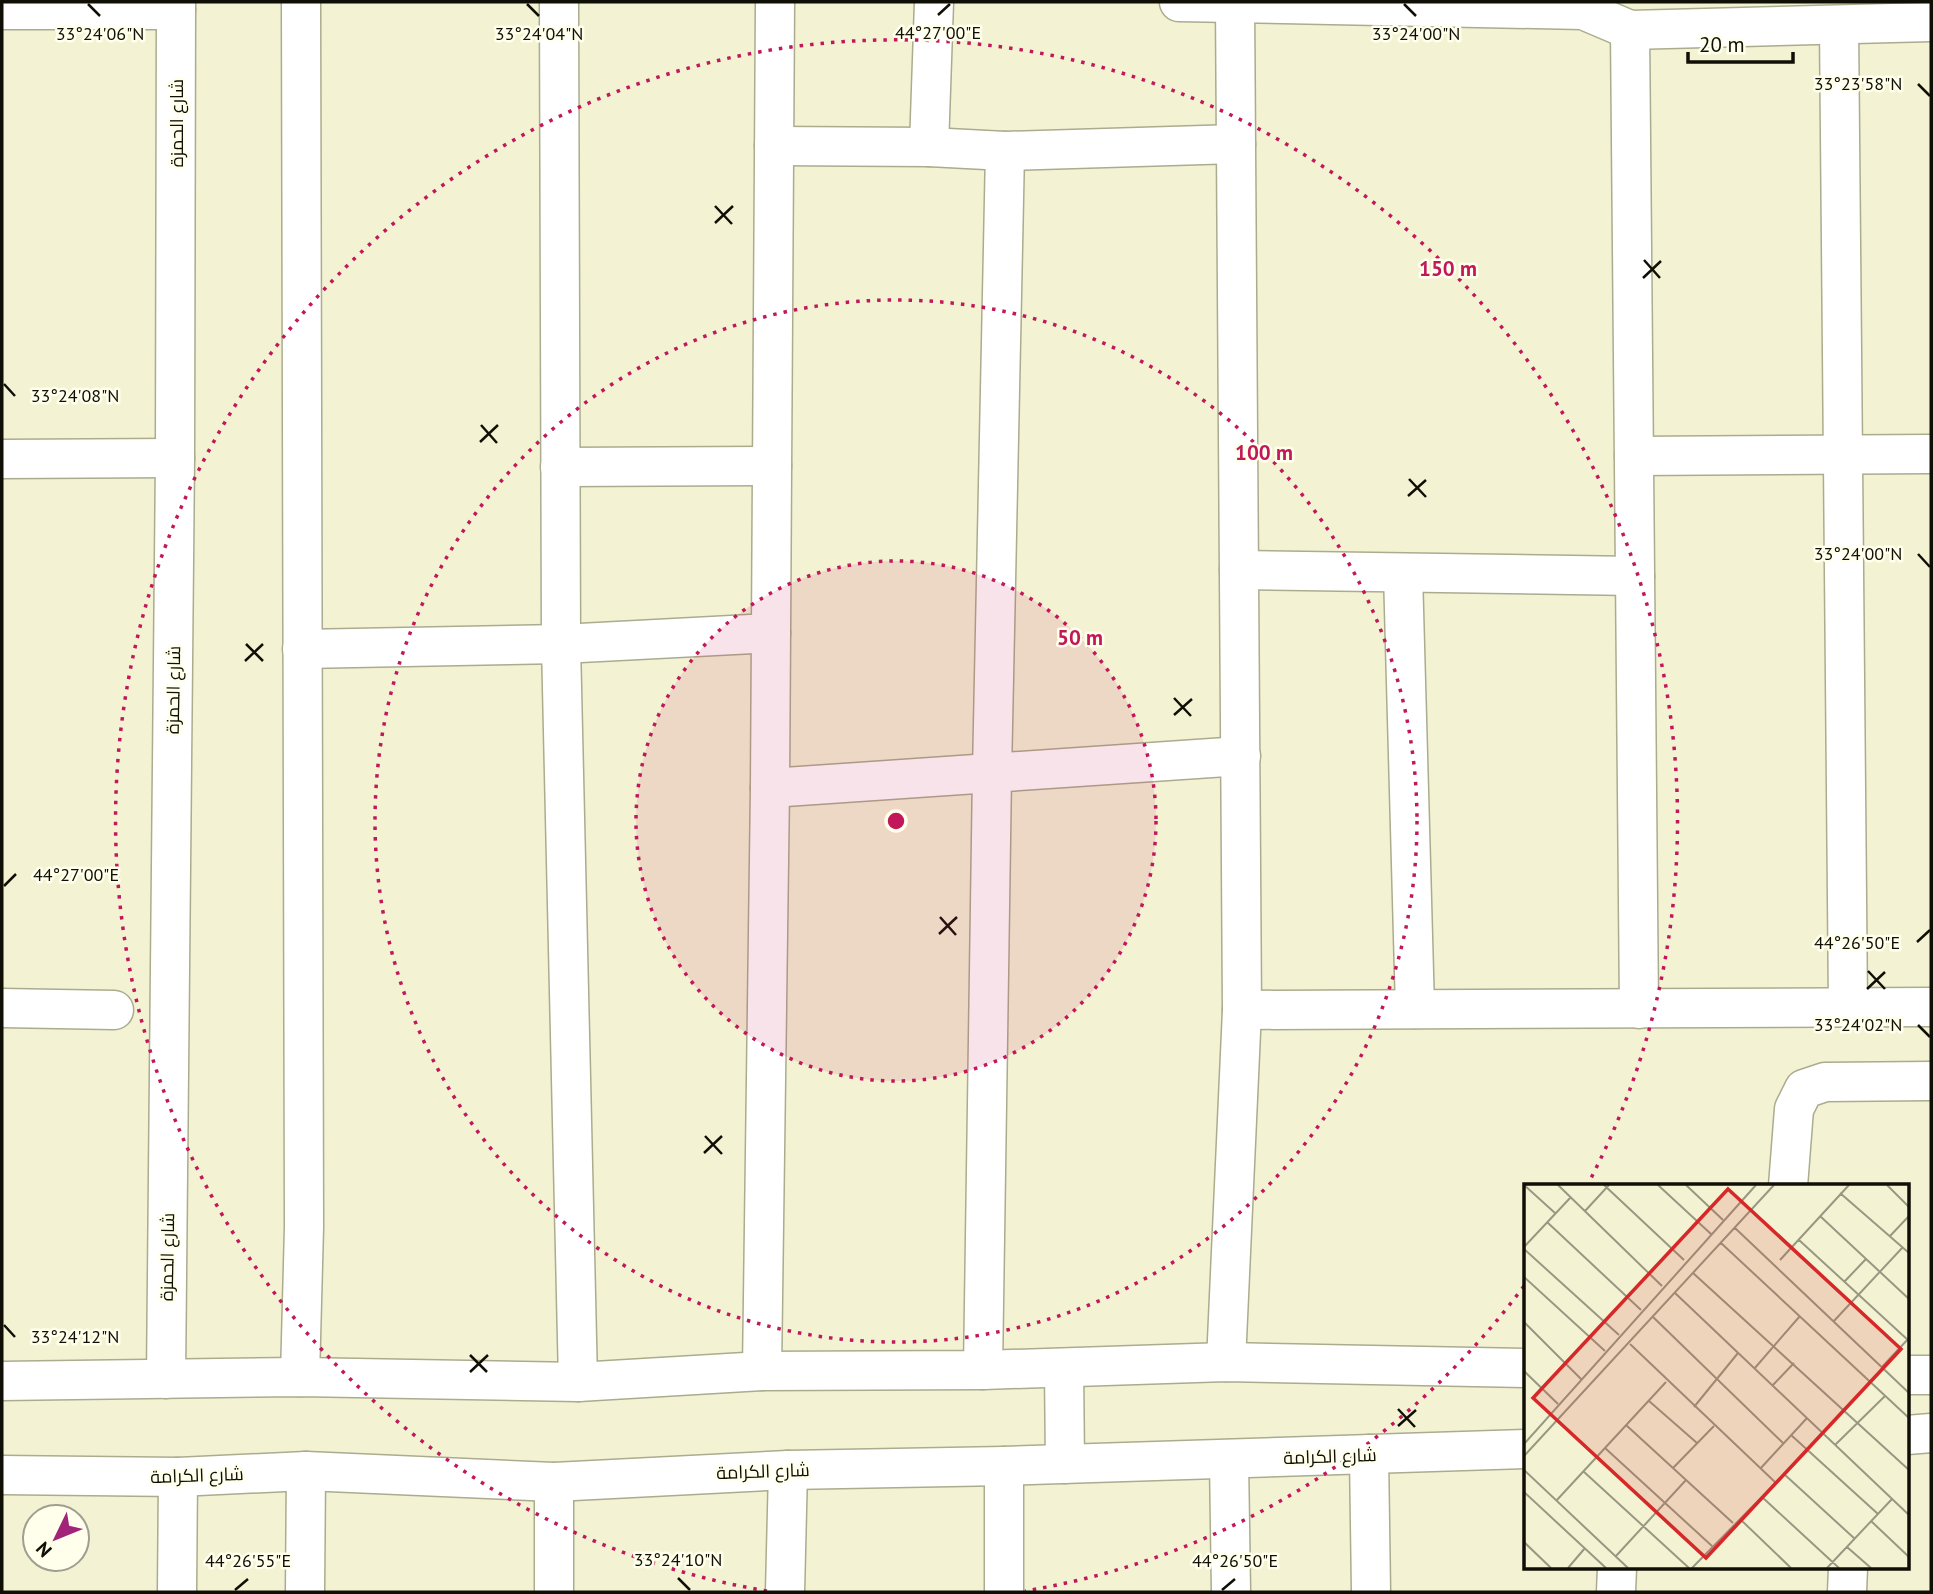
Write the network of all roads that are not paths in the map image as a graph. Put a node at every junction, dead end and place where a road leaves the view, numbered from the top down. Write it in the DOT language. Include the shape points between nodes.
graph roads {
  1 [pos="300,2"];
  2 [pos="559,2"];
  3 [pos="775,2"];
  4 [pos="934,2"];
  5 [pos="1179,2"];
  6 [pos="1235,3"];
  7 [pos="1371,4"];
  8 [pos="176,6"];
  9 [pos="1583,6"];
  10 [pos="2,9"];
  11 [pos="1931,22"];
  12 [pos="1839,24"];
  13 [pos="1630,30"];
  14 [pos="1236,144"];
  15 [pos="774,146"];
  16 [pos="929,147"];
  17 [pos="1005,151"];
  18 [pos="1844,454"];
  19 [pos="1931,454"];
  20 [pos="1634,456"];
  21 [pos="175,458"];
  22 [pos="2,459"];
  23 [pos="560,467"];
  24 [pos="772,467"];
  25 [pos="1239,570"];
  26 [pos="1403,573"];
  27 [pos="1635,576"];
  28 [pos="771,633"];
  29 [pos="561,644"];
  30 [pos="302,649"];
  31 [pos="1241,756"];
  32 [pos="992,773"];
  33 [pos="770,788"];
  34 [pos="1848,1007"];
  35 [pos="1931,1007"];
  36 [pos="2,1008"];
  37 [pos="1415,1009"];
  38 [pos="1639,1009"];
  39 [pos="114,1010"];
  40 [pos="1242,1010"];
  41 [pos="1931,1081"];
  42 [pos="1788,1184"];
  43 [pos="1226,1362"];
  44 [pos="1064,1368"];
  45 [pos="1524,1368"];
  46 [pos="983,1370"];
  47 [pos="762,1371"];
  48 [pos="1909,1375"];
  49 [pos="1931,1375"];
  50 [pos="300,1377"];
  51 [pos="166,1379"];
  52 [pos="2,1381"];
  53 [pos="578,1382"];
  54 [pos="1931,1433"];
  55 [pos="1909,1434"];
  56 [pos="1524,1449"];
  57 [pos="1369,1454"];
  58 [pos="1229,1459"];
  59 [pos="1065,1464"];
  60 [pos="1004,1466"];
  61 [pos="788,1470"];
  62 [pos="306,1471"];
  63 [pos="2,1475"];
  64 [pos="178,1477"];
  65 [pos="554,1482"];
  66 [pos="1617,1570"];
  67 [pos="1848,1570"];
  68 [pos="177,1592"];
  69 [pos="305,1592"];
  70 [pos="554,1592"];
  71 [pos="785,1592"];
  72 [pos="1004,1592"];
  73 [pos="1231,1592"];
  74 [pos="1371,1592"];
  75 [pos="1616,1592"];
  76 [pos="1847,1592"];
  1 -- 30 [label="street"];
  2 -- 23 [label="street"];
  3 -- 15 [label="street"];
  4 -- 16 [label="street"];
  5 -- 6 [label="street"];
  6 -- 7 [label="street"];
  6 -- 14 [label="street"];
  7 -- 9 [label="street"];
  8 -- 10 [label="street"];
  8 -- 21 [label="street, شارع الحمزة"];
  9 -- 13 [label="street"];
  11 -- 12 [label="street"];
  12 -- 13 [label="street"];
  12 -- 18 [label="street"];
  13 -- 20 [label="street"];
  14 -- 17 [label="street"];
  14 -- 25 [label="street"];
  15 -- 16 [label="street"];
  15 -- 24 [label="street"];
  16 -- 17 [label="street"];
  17 -- 32 [label="street"];
  18 -- 19 [label="street"];
  18 -- 20 [label="street"];
  18 -- 34 [label="street"];
  20 -- 27 [label="street"];
  21 -- 22 [label="street"];
  21 -- 51 [label="street, شارع الحمزة"];
  23 -- 24 [label="street"];
  23 -- 29 [label="street"];
  24 -- 28 [label="street"];
  25 -- 26 [label="street"];
  25 -- 31 [label="street"];
  26 -- 27 [label="street"];
  26 -- 37 [label="street"];
  27 -- 38 [label="street"];
  28 -- 29 [label="street"];
  28 -- 33 [label="street"];
  29 -- 30 [label="street"];
  29 -- 53 [label="street"];
  30 -- 50 [label="street" via="304,1227"];
  31 -- 32 [label="street"];
  31 -- 40 [label="street"];
  32 -- 33 [label="street"];
  32 -- 46 [label="street"];
  33 -- 47 [label="street"];
  34 -- 35 [label="street"];
  34 -- 38 [label="street"];
  36 -- 39 [label="street"];
  37 -- 38 [label="street"];
  37 -- 40 [label="street"];
  40 -- 43 [label="street"];
  41 -- 42 [label="street" via="1825,1082 1804,1089 1794,1109"];
  43 -- 44 [label="street"];
  43 -- 45 [label="street"];
  44 -- 46 [label="street"];
  44 -- 59 [label="street"];
  46 -- 47 [label="street"];
  47 -- 53 [label="street"];
  48 -- 49 [label="street"];
  50 -- 51 [label="street"];
  50 -- 53 [label="street"];
  51 -- 52 [label="street"];
  54 -- 55 [label="street"];
  56 -- 57 [label="street, شارع الكرامة"];
  57 -- 58 [label="street, شارع الكرامة"];
  57 -- 74 [label="street"];
  58 -- 59 [label="street, شارع الكرامة"];
  58 -- 73 [label="street"];
  59 -- 60 [label="street, شارع الكرامة"];
  60 -- 61 [label="street, شارع الكرامة"];
  60 -- 72 [label="street"];
  61 -- 65 [label="street, شارع الكرامة"];
  61 -- 71 [label="street"];
  62 -- 64 [label="street, شارع الكرامة"];
  62 -- 65 [label="street, شارع الكرامة"];
  62 -- 69 [label="street"];
  63 -- 64 [label="street, شارع الكرامة"];
  64 -- 68 [label="street"];
  65 -- 70 [label="street"];
  66 -- 75 [label="street"];
  67 -- 76 [label="street"];
}
